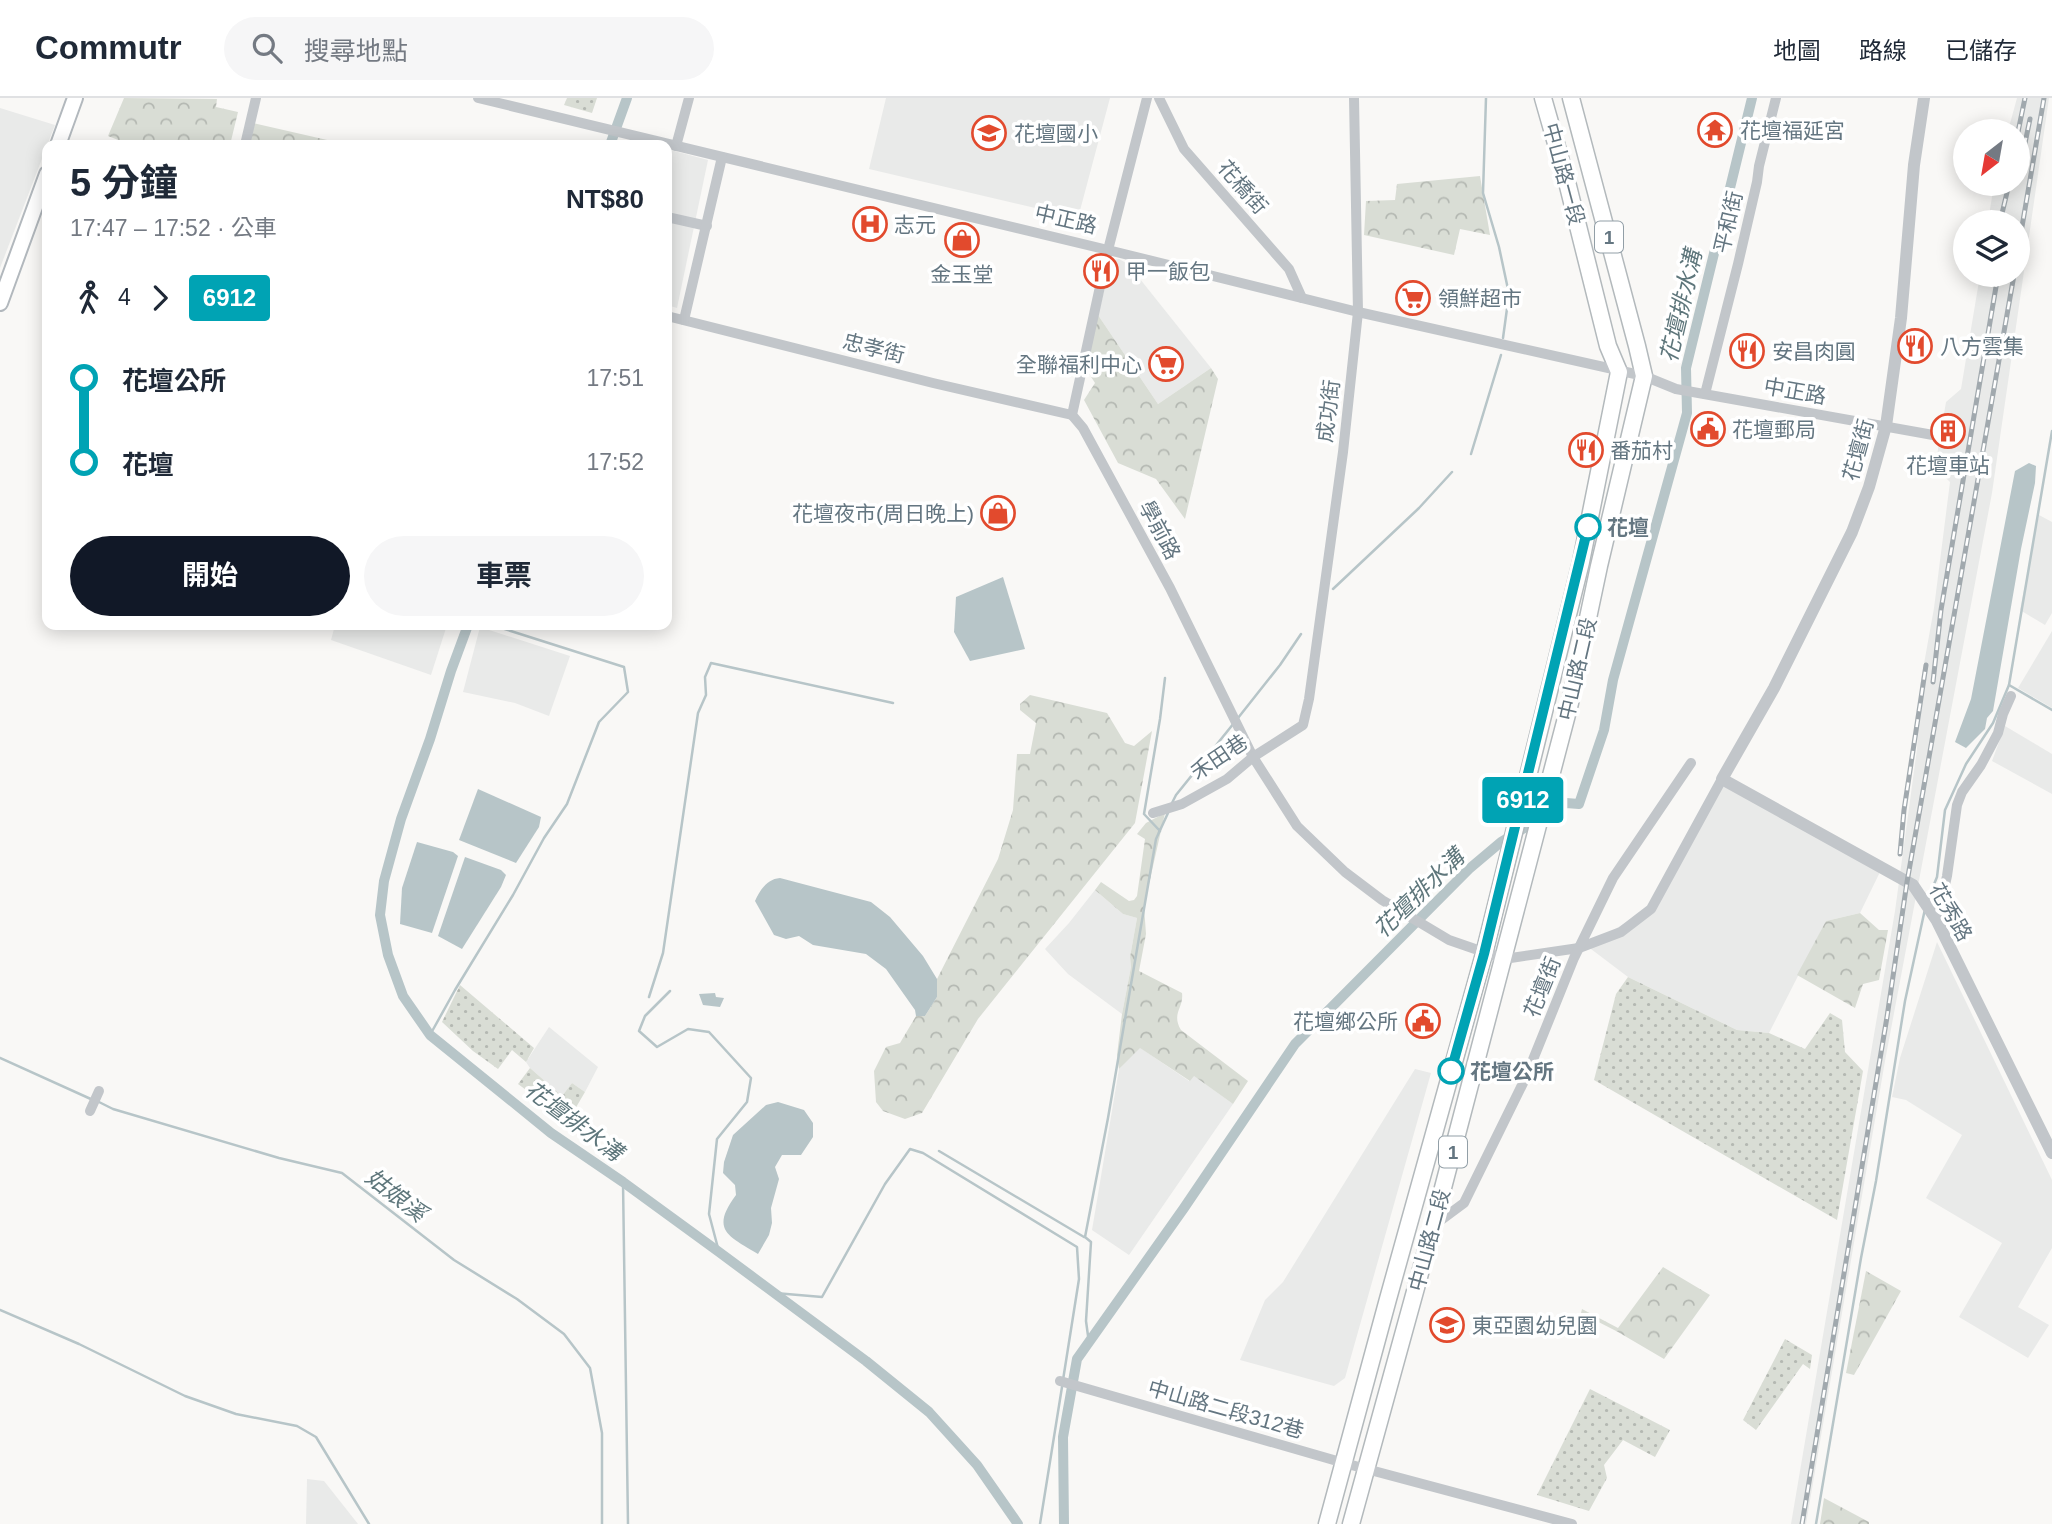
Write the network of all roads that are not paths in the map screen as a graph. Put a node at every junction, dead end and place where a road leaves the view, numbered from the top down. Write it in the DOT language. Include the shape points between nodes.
graph roads {
  1 [pos="75,98"];
  2 [pos="256,98"];
  3 [pos="478,98"];
  4 [pos="689,98"];
  5 [pos="1147,98"];
  6 [pos="1159,98"];
  7 [pos="1354,98"];
  8 [pos="1543,98"];
  9 [pos="1571,98"];
  10 [pos="1776,98"];
  11 [pos="1924,98"];
  12 [pos="60,140"];
  13 [pos="246,140"];
  14 [pos="653,140"];
  15 [pos="672,145"];
  16 [pos="677,146"];
  17 [pos="722,158"];
  18 [pos="42,188"];
  19 [pos="672,218"];
  20 [pos="707,226"];
  21 [pos="1108,250"];
  22 [pos="1302,298"];
  23 [pos="0,303"];
  24 [pos="1358,312"];
  25 [pos="672,317"];
  26 [pos="684,320"];
  27 [pos="1619,372"];
  28 [pos="1644,376"];
  29 [pos="1705,394"];
  30 [pos="1072,415"];
  31 [pos="1886,426"];
  32 [pos="1933,435"];
  33 [pos="2011,696"];
  34 [pos="1303,725"];
  35 [pos="1253,757"];
  36 [pos="1691,763"];
  37 [pos="1722,779"];
  38 [pos="1153,813"];
  39 [pos="1937,921"];
  40 [pos="1579,948"];
  41 [pos="1484,954"];
  42 [pos="1504,959"];
  43 [pos="99,1091"];
  44 [pos="90,1111"];
  45 [pos="2052,1153"];
  46 [pos="1433,1226"];
  47 [pos="1060,1381"];
  48 [pos="1354,1466"];
  49 [pos="1554,1522"];
  50 [pos="1327,1524"];
  51 [pos="1351,1524"];
  52 [pos="1572,1524"];
  1 -- 12 [label="main road"];
  2 -- 13 [label="street"];
  3 -- 14 [label="street, 中正路"];
  4 -- 16 [label="street"];
  5 -- 21 [label="street"];
  6 -- 22 [label="street, 花橋街" via="1178,141 1289,268"];
  7 -- 24 [label="street, 成功街"];
  8 -- 27 [label="main road, 中山路一段 / 1" via="1608,346"];
  9 -- 28 [label="main road, 中山路一段 / 1"];
  10 -- 29 [label="street, 平和街"];
  11 -- 31 [label="street, 花壇街"];
  15 -- 16 [label="street, 中正路"];
  16 -- 17 [label="street, 中正路"];
  17 -- 20 [label="street"];
  17 -- 21 [label="street, 中正路"];
  18 -- 23 [label="main road"];
  19 -- 20 [label="street"];
  20 -- 26 [label="street"];
  21 -- 22 [label="street, 中正路"];
  21 -- 30 [label="street"];
  22 -- 24 [label="street, 中正路"];
  24 -- 27 [label="street, 中正路"];
  24 -- 34 [label="street, 成功街" via="1343,452"];
  25 -- 26 [label="street, 忠孝街"];
  26 -- 30 [label="street, 忠孝街"];
  27 -- 28 [label="street"];
  27 -- 41 [label="main road, 中山路二段 / 1" via="1581,562"];
  28 -- 29 [label="street, 中正路"];
  28 -- 42 [label="main road, 中山路二段 / 1" via="1570,703"];
  29 -- 31 [label="street, 中正路"];
  30 -- 35 [label="street, 學前路" via="1170,587"];
  31 -- 32 [label="street, 中正路"];
  31 -- 37 [label="street, 花壇街" via="1852,532 1774,688"];
  33 -- 39 [label="street" via="1998,733 1956,805"];
  34 -- 35 [label="street, 禾田巷"];
  35 -- 38 [label="street, 禾田巷" via="1227,779 1182,804"];
  35 -- 41 [label="street, 學前路" via="1297,826 1345,873 1448,940"];
  36 -- 40 [label="street, 花壇街" via="1613,878"];
  37 -- 39 [label="street, 花秀路" via="1913,885"];
  37 -- 40 [label="street" via="1651,909 1621,932"];
  39 -- 45 [label="street, 花秀路"];
  40 -- 42 [label="street"];
  40 -- 46 [label="street, 花壇街" via="1526,1077 1464,1203"];
  41 -- 42 [label="street"];
  41 -- 48 [label="main road, 中山路二段 / 1" via="1384,1311"];
  42 -- 46 [label="main road, 中山路二段 / 1"];
  43 -- 44 [label="street"];
  46 -- 48 [label="main road, 中山路二段 / 1"];
  47 -- 48 [label="street, 中山路二段312巷"];
  48 -- 49 [label="street, 中山路二段312巷"];
  48 -- 50 [label="main road, 中山路二段 / 1"];
  48 -- 51 [label="main road, 中山路二段 / 1"];
  49 -- 52 [label="street, 中山路二段312巷"];
}
